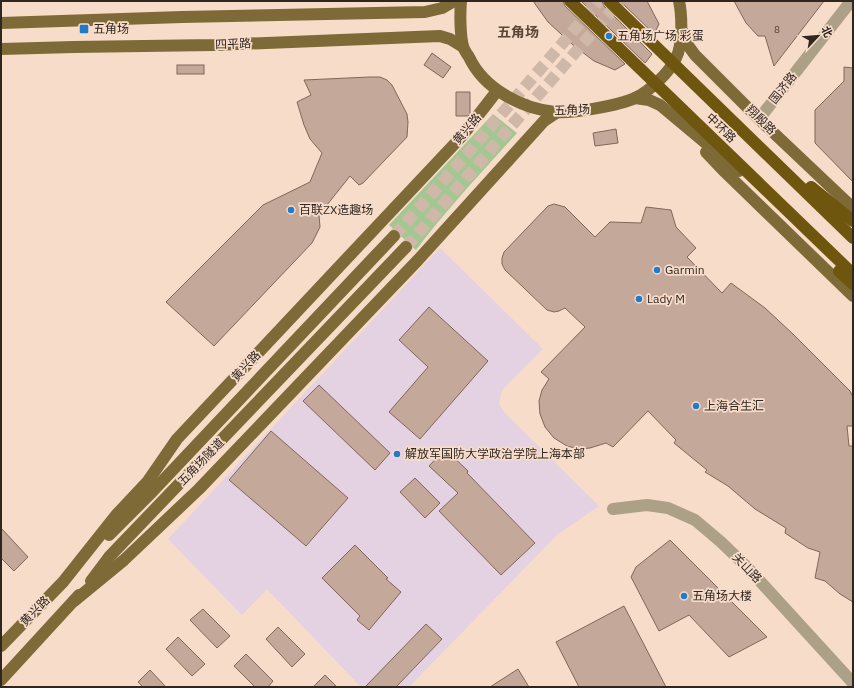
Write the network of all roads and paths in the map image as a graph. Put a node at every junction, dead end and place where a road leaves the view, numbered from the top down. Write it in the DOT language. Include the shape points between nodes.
graph roads {
  1 [pos="454,1"];
  2 [pos="460,1"];
  3 [pos="570,1"];
  4 [pos="609,1"];
  5 [pos="679,1"];
  6 [pos="851,6"];
  7 [pos="1,23"];
  8 [pos="681,24"];
  9 [pos="463,47"];
  10 [pos="1,49"];
  11 [pos="497,91"];
  12 [pos="635,98"];
  13 [pos="556,113"];
  14 [pos="678,119"];
  15 [pos="759,119"];
  16 [pos="747,134"];
  17 [pos="728,154"];
  18 [pos="853,208"];
  19 [pos="853,221"];
  20 [pos="394,236"];
  21 [pos="853,238"];
  22 [pos="406,247"];
  23 [pos="853,274"];
  24 [pos="853,278"];
  25 [pos="853,284"];
  26 [pos="853,296"];
  27 [pos="612,509"];
  28 [pos="63,582"];
  29 [pos="74,601"];
  30 [pos="1,646"];
  31 [pos="1,680"];
  32 [pos="853,684"];
  33 [pos="849,687"];
  1 -- 7 [label="main road" via="442,8 425,12"];
  2 -- 9 [label="main road, 五角场"];
  3 -- 17 [label="highway, 中环路"];
  4 -- 16 [label="highway, 中环路"];
  5 -- 8 [label="main road, 五角场"];
  6 -- 15 [label="street, 国济路"];
  8 -- 12 [label="main road, 五角场" via="680,46 676,58 656,84"];
  8 -- 15 [label="main road, 翔殷路" via="687,44 695,55"];
  9 -- 10 [label="main road, 四平路" via="440,36 214,45"];
  9 -- 11 [label="main road, 五角场" via="483,79"];
  11 -- 13 [label="main road, 五角场" via="533,107"];
  11 -- 28 [label="main road, 黄兴路" via="462,136 177,439 148,481 117,514"];
  12 -- 13 [label="main road, 五角场" via="598,109"];
  12 -- 14 [label="main road" via="660,105"];
  13 -- 29 [label="main road" via="544,121 418,260 199,489 124,560"];
  14 -- 24 [label="main road" via="731,164"];
  14 -- 26 [label="main road" via="725,172"];
  15 -- 18 [label="main road, 翔殷路"];
  16 -- 19 [label="highway"];
  16 -- 21 [label="highway, 中环路"];
  17 -- 23 [label="highway, 中环路"];
  17 -- 25 [label="highway"];
  20 -- 28 [label="main road, 五角场隧道" via="152,492"];
  22 -- 29 [label="main road, 五角场隧道" via="109,557"];
  27 -- 32 [label="street, 关山路" via="647,505 668,508 695,520 748,568"];
  28 -- 30 [label="main road, 黄兴路"];
  29 -- 31 [label="main road, 五角场隧道"];
  32 -- 33 [label="street"];
}
